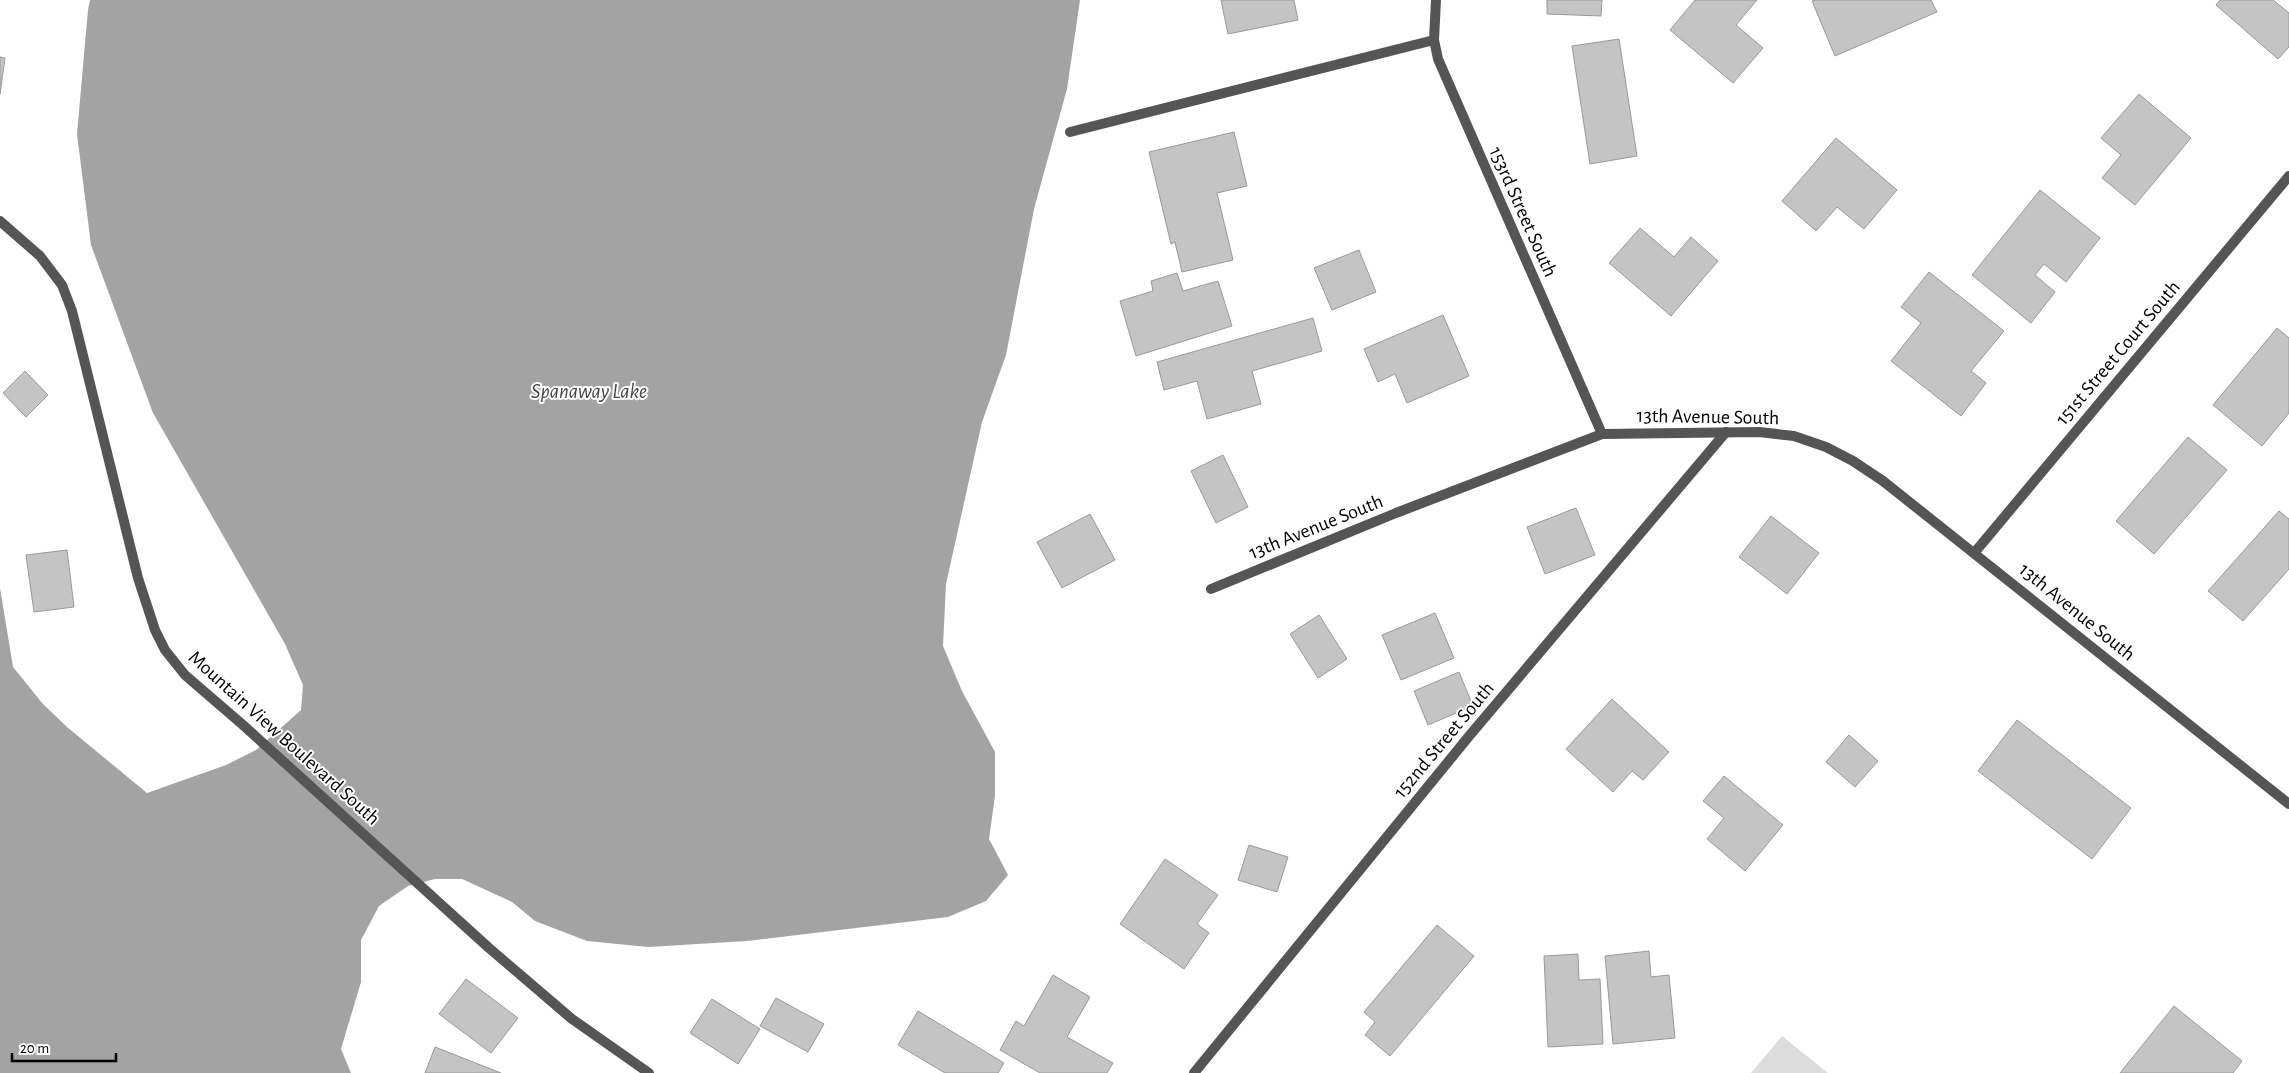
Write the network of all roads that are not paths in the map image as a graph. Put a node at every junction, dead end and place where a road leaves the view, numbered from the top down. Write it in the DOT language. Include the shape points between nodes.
graph roads {
  1 [pos="1436,0"];
  2 [pos="1434,40"];
  3 [pos="1070,132"];
  4 [pos="2289,176"];
  5 [pos="0,221"];
  6 [pos="1726,432"];
  7 [pos="1602,434"];
  8 [pos="1975,552"];
  9 [pos="1211,588"];
  10 [pos="2289,804"];
  11 [pos="650,1073"];
  12 [pos="1194,1073"];
  1 -- 2 [label="street, 153rd Street South"];
  2 -- 3 [label="street"];
  2 -- 7 [label="street, 153rd Street South" via="1438,59"];
  4 -- 8 [label="street, 151st Street Court South"];
  5 -- 11 [label="street, Mountain View Boulevard South" via="40,256 62,285 72,311 138,578 165,650 185,675 489,948 572,1019"];
  6 -- 7 [label="street, 13th Avenue South"];
  6 -- 8 [label="street, 13th Avenue South" via="1794,436 1826,447 1883,481"];
  6 -- 12 [label="street, 152nd Street South" via="1470,735"];
  7 -- 9 [label="street, 13th Avenue South"];
  8 -- 10 [label="street, 13th Avenue South"];
}
